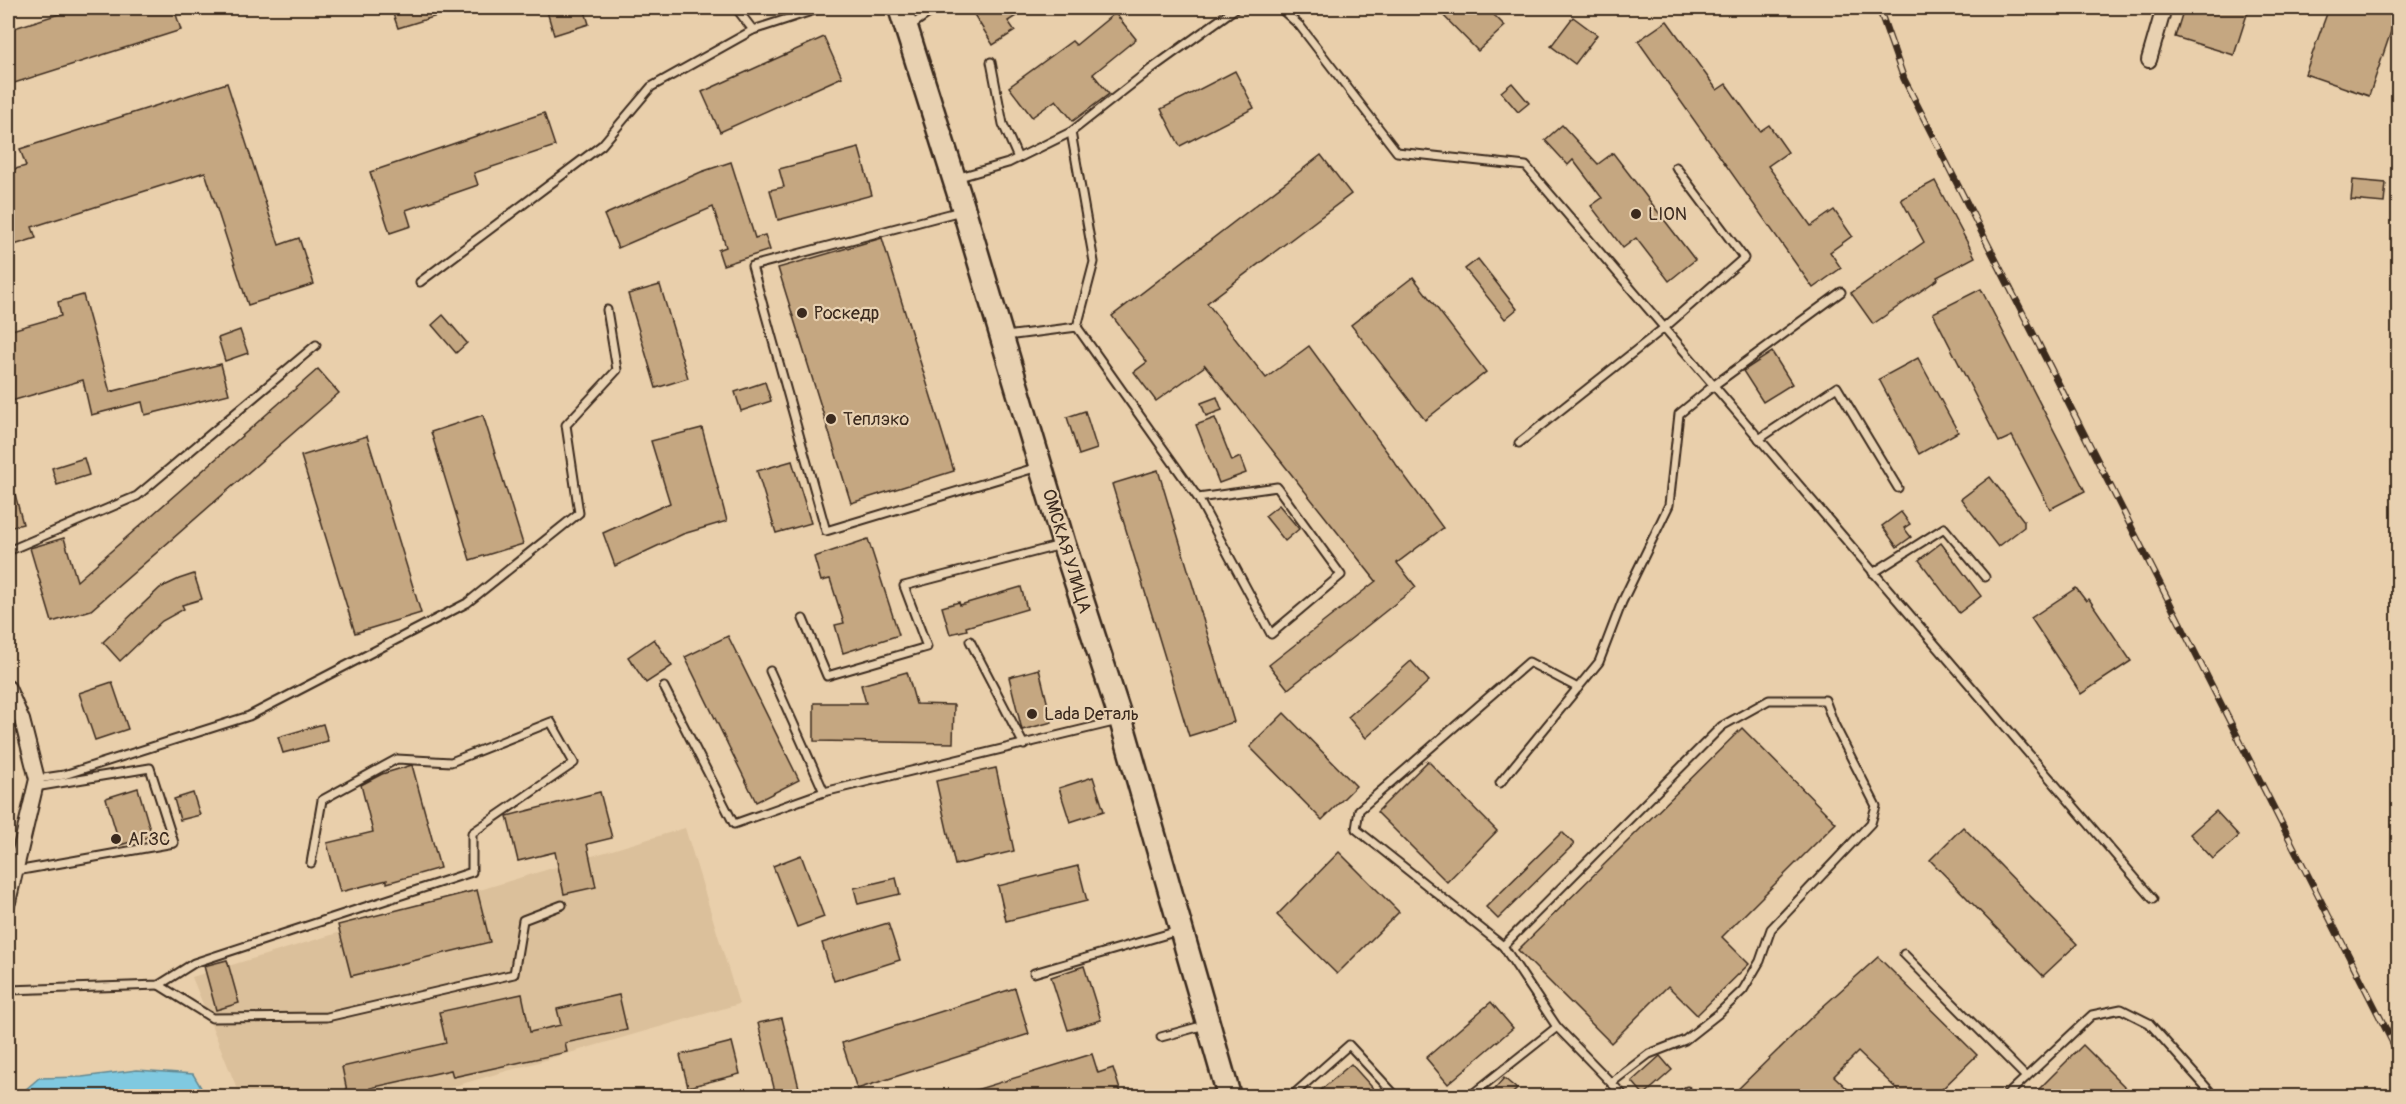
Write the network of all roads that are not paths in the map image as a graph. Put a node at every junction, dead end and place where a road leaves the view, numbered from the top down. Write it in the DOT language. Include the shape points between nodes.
graph roads {
  1 [pos="736,8"];
  2 [pos="821,8"];
  3 [pos="936,8"];
  4 [pos="1236,8"];
  5 [pos="1280,8"];
  6 [pos="2164,8"];
  7 [pos="904,18"];
  8 [pos="753,30"];
  9 [pos="2149,60"];
  10 [pos="991,62"];
  11 [pos="1071,132"];
  12 [pos="1018,158"];
  13 [pos="1676,167"];
  14 [pos="953,178"];
  15 [pos="964,210"];
  16 [pos="420,282"];
  17 [pos="1841,292"];
  18 [pos="607,310"];
  19 [pos="1077,327"];
  20 [pos="1664,328"];
  21 [pos="1000,336"];
  22 [pos="316,345"];
  23 [pos="1713,386"];
  24 [pos="1759,439"];
  25 [pos="1519,443"];
  26 [pos="1040,467"];
  27 [pos="1898,488"];
  28 [pos="1198,498"];
  29 [pos="1064,545"];
  30 [pos="8,551"];
  31 [pos="1873,573"];
  32 [pos="1985,578"];
  33 [pos="803,619"];
  34 [pos="970,641"];
  35 [pos="770,671"];
  36 [pos="664,687"];
  37 [pos="8,688"];
  38 [pos="1578,688"];
  39 [pos="1121,720"];
  40 [pos="1024,745"];
  41 [pos="36,783"];
  42 [pos="1500,783"];
  43 [pos="824,792"];
  44 [pos="311,863"];
  45 [pos="16,871"];
  46 [pos="2153,899"];
  47 [pos="8,902"];
  48 [pos="562,905"];
  49 [pos="1181,930"];
  50 [pos="1503,946"];
  51 [pos="1904,954"];
  52 [pos="1034,973"];
  53 [pos="159,985"];
  54 [pos="8,990"];
  55 [pos="1208,1024"];
  56 [pos="1557,1027"];
  57 [pos="1161,1037"];
  58 [pos="2026,1077"];
  59 [pos="1611,1083"];
  60 [pos="1687,1091"];
  61 [pos="705,1096"];
  62 [pos="725,1096"];
  63 [pos="1229,1096"];
  64 [pos="1298,1096"];
  65 [pos="1396,1096"];
  66 [pos="1470,1096"];
  67 [pos="1624,1096"];
  68 [pos="1680,1096"];
  69 [pos="2006,1096"];
  70 [pos="2214,1096"];
  1 -- 8 [label="lane"];
  2 -- 8 [label="lane"];
  3 -- 7 [label="lane"];
  4 -- 11 [label="lane"];
  5 -- 20 [label="lane" via="1300,26 1397,152 1526,166"];
  6 -- 9 [label="street"];
  7 -- 14 [label="main road, ОМСКАЯ УЛИЦА"];
  8 -- 16 [label="lane" via="651,87 602,145"];
  10 -- 12 [label="lane" via="1003,124"];
  11 -- 12 [label="lane"];
  11 -- 19 [label="lane" via="1094,262"];
  12 -- 14 [label="lane"];
  13 -- 20 [label="lane" via="1744,258"];
  14 -- 15 [label="main road, ОМСКАЯ УЛИЦА"];
  15 -- 21 [label="main road, ОМСКАЯ УЛИЦА"];
  15 -- 26 [label="lane" via="752,267 826,531"];
  17 -- 23 [label="lane"];
  18 -- 41 [label="lane" via="617,370 566,425 579,513 467,603 249,716"];
  19 -- 21 [label="lane"];
  19 -- 28 [label="lane"];
  20 -- 23 [label="lane"];
  20 -- 25 [label="lane"];
  21 -- 26 [label="main road, ОМСКАЯ УЛИЦА"];
  22 -- 30 [label="lane" via="137,496"];
  23 -- 24 [label="lane"];
  23 -- 38 [label="lane" via="1679,414 1669,505 1622,602 1599,662"];
  24 -- 27 [label="lane" via="1837,387"];
  24 -- 31 [label="lane"];
  26 -- 29 [label="main road, ОМСКАЯ УЛИЦА"];
  28 -- 28 [label="lane" via="1277,487 1341,575 1271,634"];
  29 -- 33 [label="lane" via="904,586 927,647 838,673 827,676"];
  29 -- 39 [label="main road, ОМСКАЯ УЛИЦА"];
  31 -- 32 [label="lane" via="1944,528"];
  31 -- 46 [label="lane"];
  34 -- 40 [label="lane"];
  35 -- 43 [label="lane"];
  36 -- 43 [label="lane" via="734,824"];
  37 -- 41 [label="street" via="22,720"];
  38 -- 42 [label="lane"];
  38 -- 50 [label="lane" via="1529,662 1359,810 1356,829"];
  39 -- 40 [label="lane"];
  39 -- 49 [label="main road, ОМСКАЯ УЛИЦА"];
  40 -- 43 [label="lane"];
  41 -- 45 [label="street"];
  41 -- 45 [label="lane" via="150,768 174,843"];
  44 -- 53 [label="lane" via="322,800 397,759 452,762 551,722 574,763 472,833 472,872 194,963"];
  45 -- 47 [label="street"];
  48 -- 53 [label="lane" via="523,920 514,974 327,1017 212,1018"];
  49 -- 52 [label="lane"];
  49 -- 55 [label="main road, ОМСКАЯ УЛИЦА"];
  50 -- 56 [label="lane"];
  50 -- 59 [label="lane" via="1722,726 1769,700 1825,700 1876,806 1871,823 1772,929 1743,990 1685,1040 1649,1054"];
  51 -- 58 [label="lane"];
  53 -- 54 [label="lane"];
  55 -- 57 [label="lane"];
  55 -- 63 [label="main road, ОМСКАЯ УЛИЦА"];
  56 -- 59 [label="lane"];
  56 -- 66 [label="lane"];
  58 -- 69 [label="lane"];
  58 -- 70 [label="lane" via="2092,1015 2121,1009 2149,1023"];
  59 -- 67 [label="lane"];
  60 -- 68 [label="lane"];
  61 -- 62 [label="lane"];
  64 -- 65 [label="lane" via="1296,1092 1349,1045"];
}
